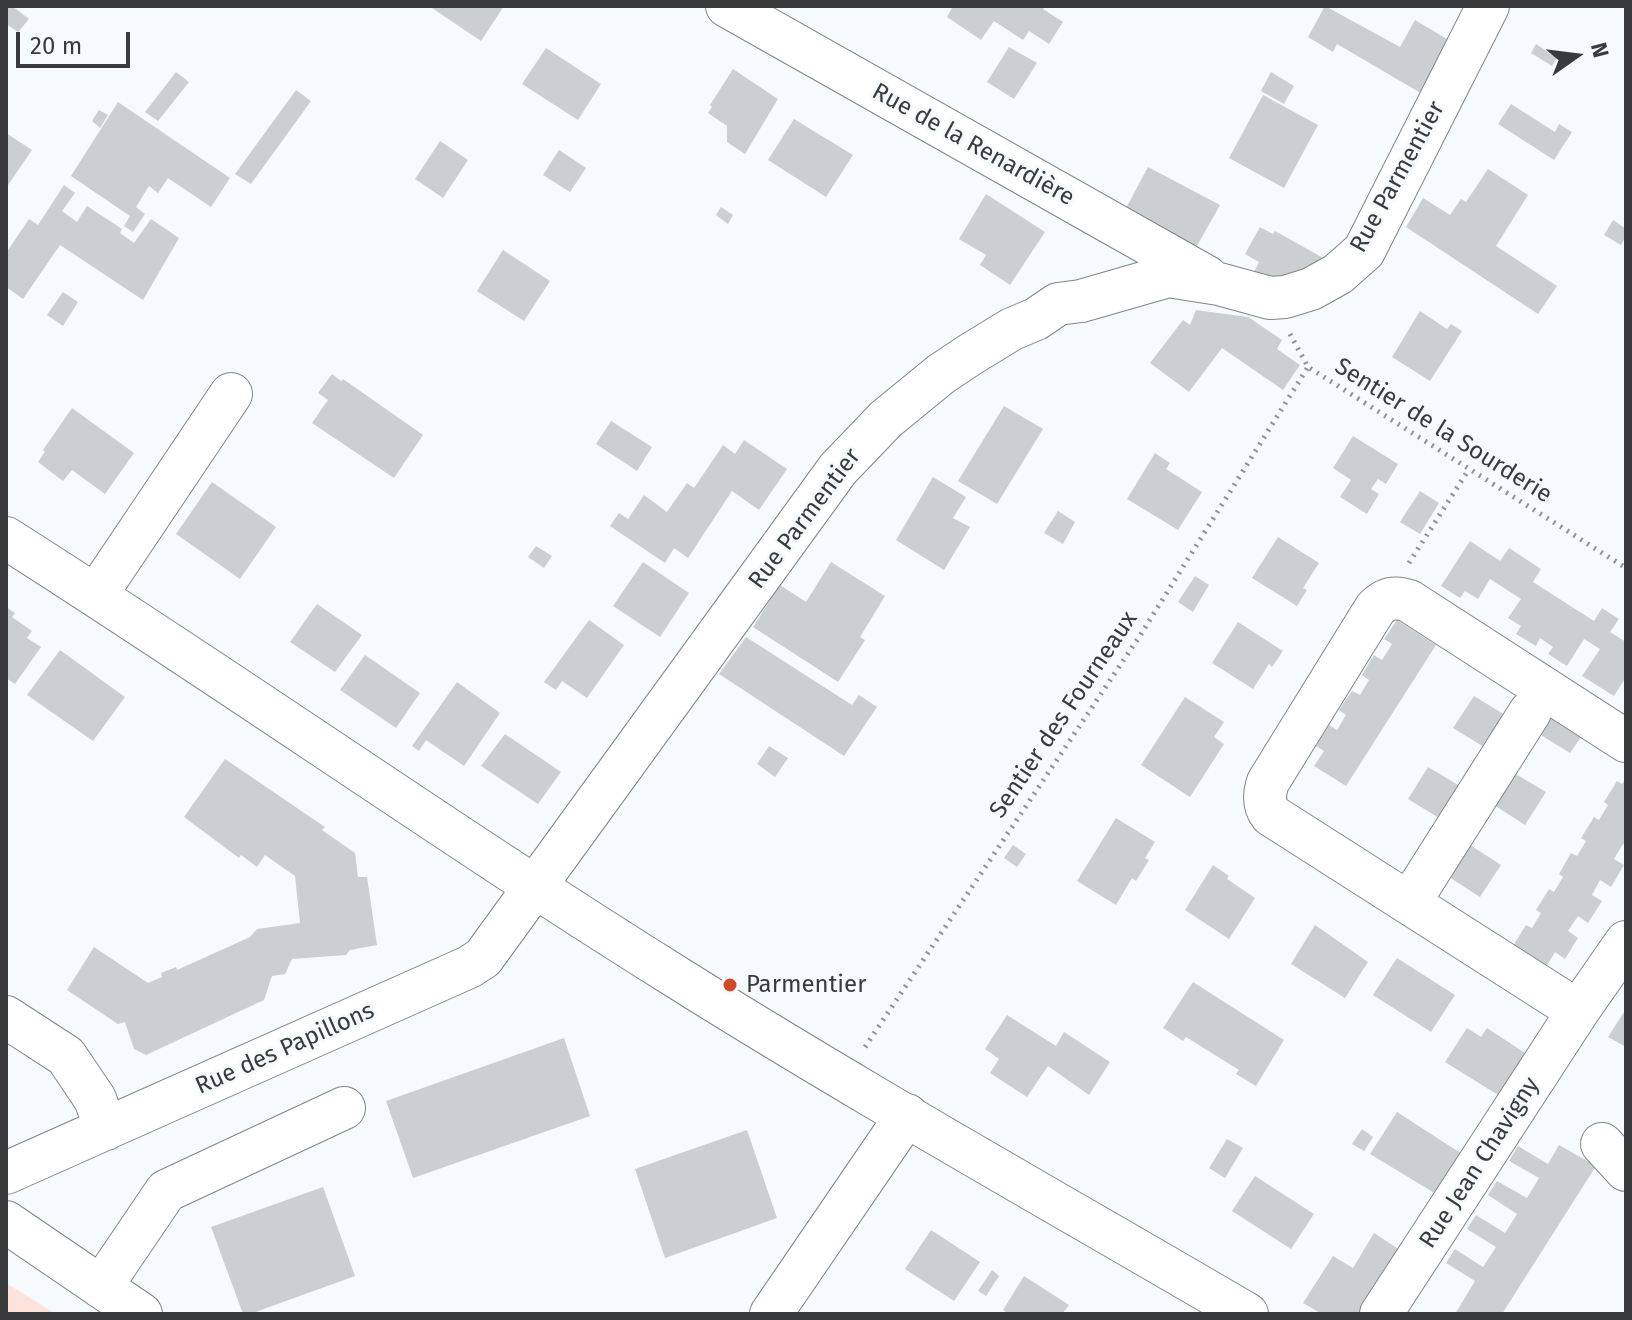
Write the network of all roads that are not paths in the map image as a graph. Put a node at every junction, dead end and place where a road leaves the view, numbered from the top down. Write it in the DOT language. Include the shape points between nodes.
graph roads {
  1 [pos="727,6"];
  2 [pos="1488,6"];
  3 [pos="1219,284"];
  4 [pos="231,394"];
  5 [pos="6,538"];
  6 [pos="96,595"];
  7 [pos="1530,712"];
  8 [pos="1626,741"];
  9 [pos="535,887"];
  10 [pos="1409,903"];
  11 [pos="1626,942"];
  12 [pos="1578,1011"];
  13 [pos="6,1017"];
  14 [pos="344,1108"];
  15 [pos="907,1115"];
  16 [pos="106,1129"];
  17 [pos="6,1173"];
  18 [pos="6,1222"];
  19 [pos="101,1287"];
  20 [pos="141,1314"];
  21 [pos="771,1314"];
  22 [pos="1247,1314"];
  23 [pos="1381,1314"];
  1 -- 3 [label="street, Rue de la Renardière"];
  2 -- 3 [label="street, Rue Parmentier" via="1364,251 1338,274 1285,297"];
  3 -- 9 [label="street, Rue Parmentier" via="1168,276 1058,304 971,354 886,419 838,469"];
  4 -- 6 [label="street"];
  5 -- 6 [label="street"];
  6 -- 9 [label="street"];
  7 -- 10 [label="street"];
  8 -- 10 [label="street" via="1409,601 1381,602 1268,782 1265,801 1271,815"];
  9 -- 15 [label="street"];
  9 -- 16 [label="street, Rue des Papillons" via="483,958 469,967"];
  10 -- 12 [label="street"];
  11 -- 12 [label="street, Rue Jean Chavigny"];
  12 -- 23 [label="street, Rue Jean Chavigny"];
  13 -- 16 [label="street" via="66,1056 95,1099"];
  14 -- 19 [label="street" via="166,1191"];
  15 -- 21 [label="street"];
  15 -- 22 [label="street"];
  16 -- 17 [label="street, Rue des Papillons"];
  18 -- 19 [label="street"];
  19 -- 20 [label="street"];
}
